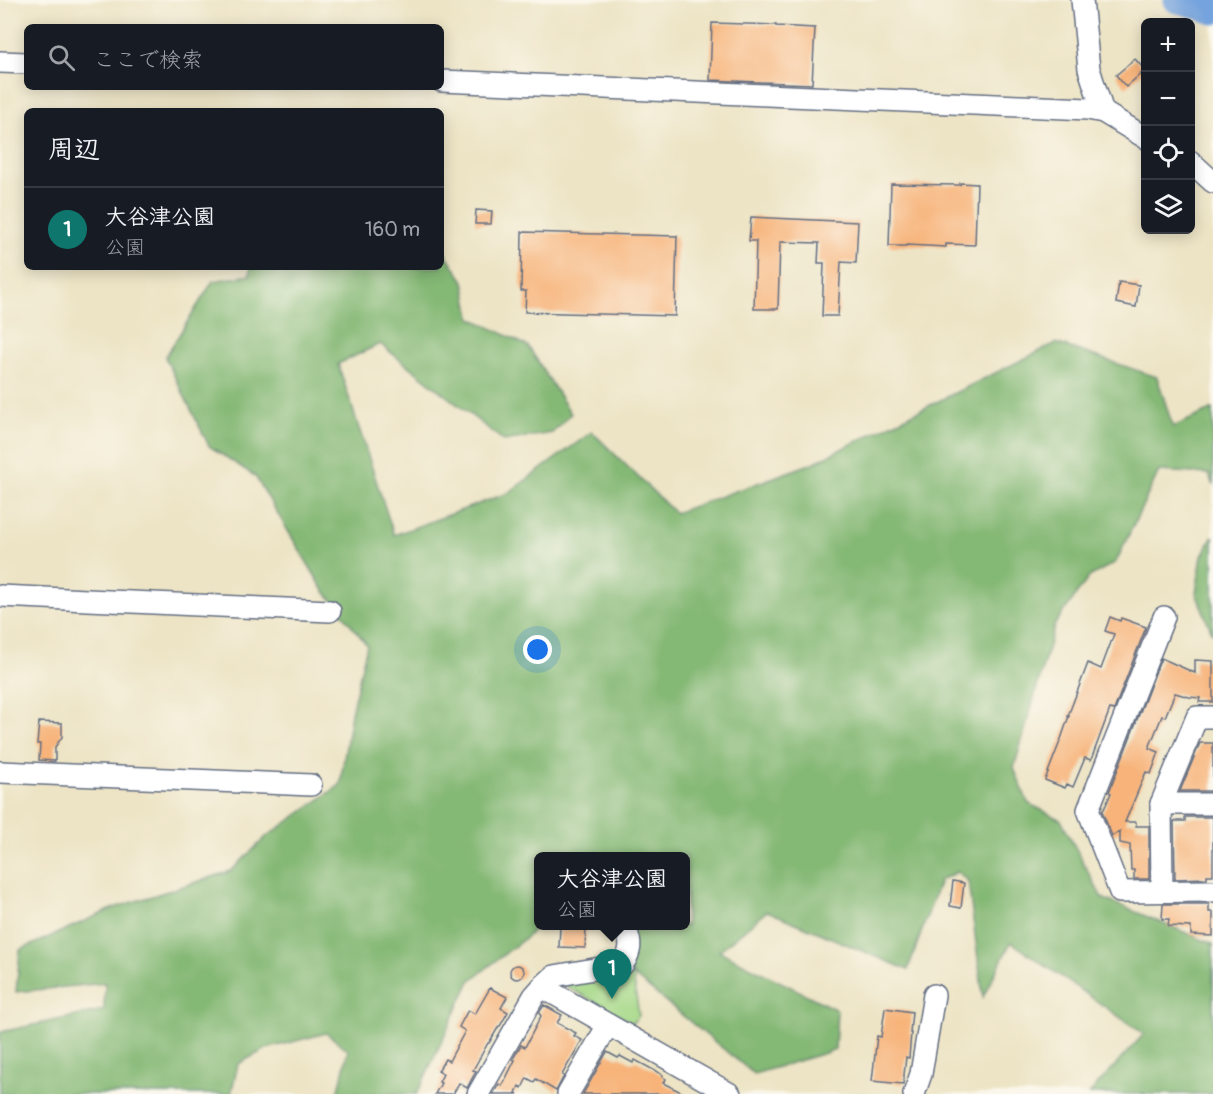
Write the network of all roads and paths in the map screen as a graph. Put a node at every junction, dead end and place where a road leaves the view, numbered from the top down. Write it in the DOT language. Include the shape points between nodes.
graph roads {
  1 [pos="1082,0"];
  2 [pos="0,62"];
  3 [pos="24,63"];
  4 [pos="444,81"];
  5 [pos="1103,112"];
  6 [pos="1141,135"];
  7 [pos="1195,165"];
  8 [pos="1213,182"];
  9 [pos="0,597"];
  10 [pos="330,611"];
  11 [pos="1164,617"];
  12 [pos="1213,717"];
  13 [pos="0,772"];
  14 [pos="311,785"];
  15 [pos="1161,804"];
  16 [pos="1213,804"];
  17 [pos="1161,891"];
  18 [pos="1213,891"];
  19 [pos="626,930"];
  20 [pos="542,987"];
  21 [pos="934,994"];
  22 [pos="608,1025"];
  23 [pos="478,1094"];
  24 [pos="568,1094"];
  25 [pos="730,1094"];
  26 [pos="914,1094"];
  1 -- 5 [label="street" via="1089,69"];
  2 -- 3 [label="street"];
  4 -- 5 [label="street"];
  5 -- 6 [label="street"];
  7 -- 8 [label="street"];
  9 -- 10 [label="street"];
  11 -- 17 [label="street" via="1088,810 1120,892"];
  12 -- 15 [label="street" via="1197,717"];
  13 -- 14 [label="street"];
  15 -- 16 [label="street"];
  15 -- 17 [label="street"];
  17 -- 18 [label="street"];
  19 -- 20 [label="street" via="629,954 623,964 554,976"];
  20 -- 22 [label="street"];
  20 -- 23 [label="street"];
  21 -- 26 [label="street"];
  22 -- 24 [label="street"];
  22 -- 25 [label="street"];
}
